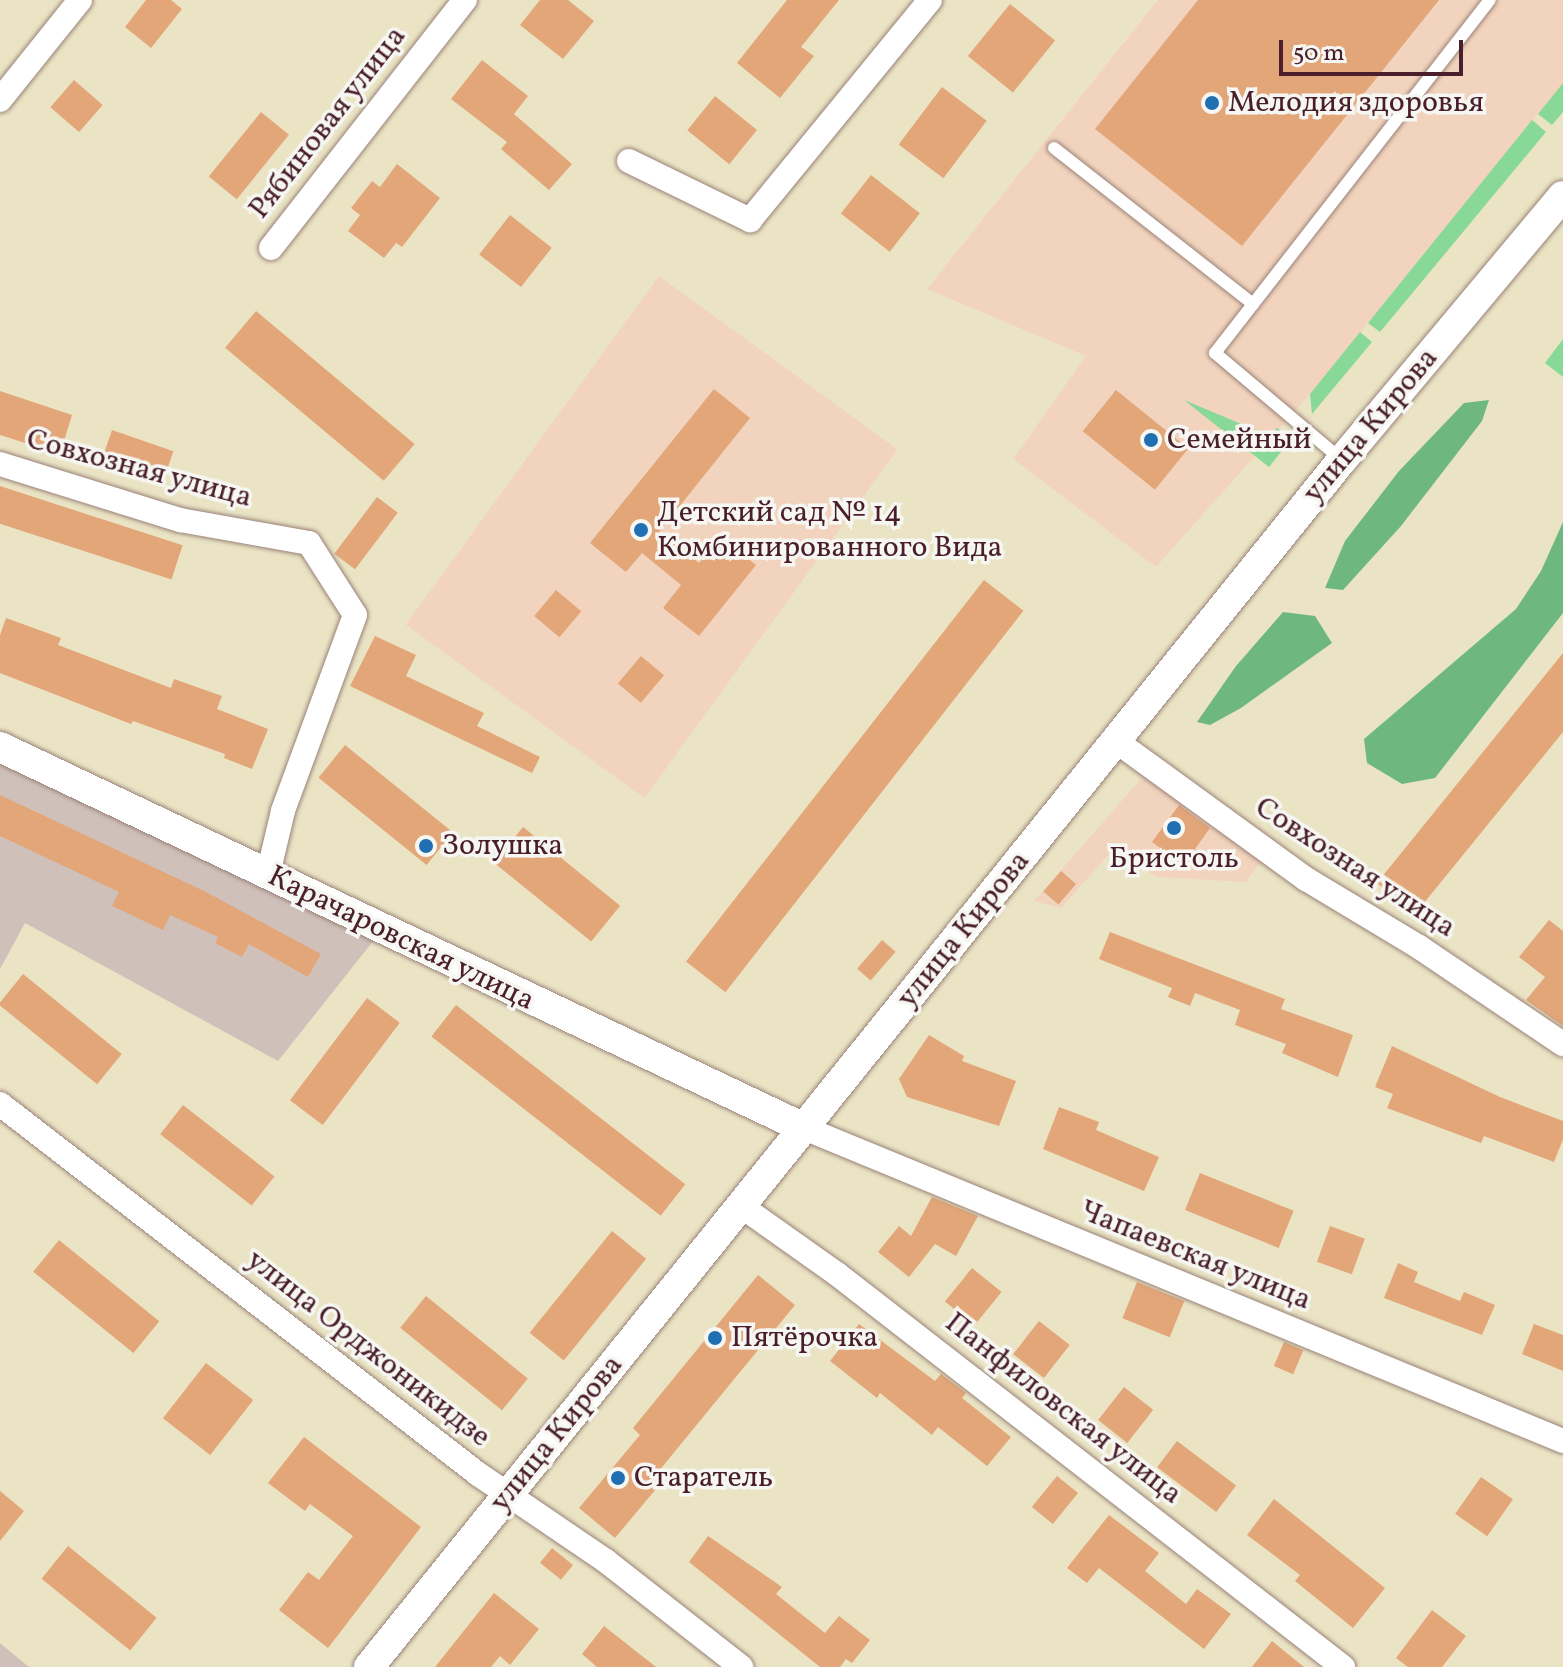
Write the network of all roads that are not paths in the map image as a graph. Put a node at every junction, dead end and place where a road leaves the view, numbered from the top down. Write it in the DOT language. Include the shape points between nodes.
graph roads {
  1 [pos="80,0"];
  2 [pos="465,0"];
  3 [pos="930,0"];
  4 [pos="1490,0"];
  5 [pos="0,100"];
  6 [pos="1054,148"];
  7 [pos="629,161"];
  8 [pos="1563,196"];
  9 [pos="271,248"];
  10 [pos="1253,304"];
  11 [pos="1342,460"];
  12 [pos="0,464"];
  13 [pos="1116,741"];
  14 [pos="0,747"];
  15 [pos="268,874"];
  16 [pos="1563,1044"];
  17 [pos="0,1104"];
  18 [pos="804,1128"];
  19 [pos="741,1206"];
  20 [pos="1563,1441"];
  21 [pos="509,1494"];
  22 [pos="369,1667"];
  23 [pos="741,1667"];
  24 [pos="1343,1667"];
  1 -- 5 [label="street"];
  2 -- 9 [label="street, Рябиновая улица"];
  3 -- 7 [label="street" via="750,220"];
  4 -- 10 [label="lane"];
  6 -- 10 [label="lane"];
  8 -- 11 [label="street, улица Кирова"];
  10 -- 11 [label="lane" via="1215,353"];
  11 -- 13 [label="street, улица Кирова"];
  12 -- 15 [label="street, Совхозная улица" via="180,520 309,543 355,615 283,811"];
  13 -- 16 [label="street, Совхозная улица" via="1306,879"];
  13 -- 18 [label="street, улица Кирова"];
  14 -- 15 [label="street, Карачаровская улица"];
  15 -- 18 [label="street, Карачаровская улица"];
  17 -- 21 [label="street, улица Орджоникидзе"];
  18 -- 19 [label="street, улица Кирова"];
  18 -- 20 [label="street, Чапаевская улица"];
  19 -- 21 [label="street, улица Кирова"];
  19 -- 24 [label="street, Панфиловская улица" via="837,1274"];
  21 -- 22 [label="street, улица Кирова"];
  21 -- 23 [label="street, улица Орджоникидзе" via="606,1561"];
}
